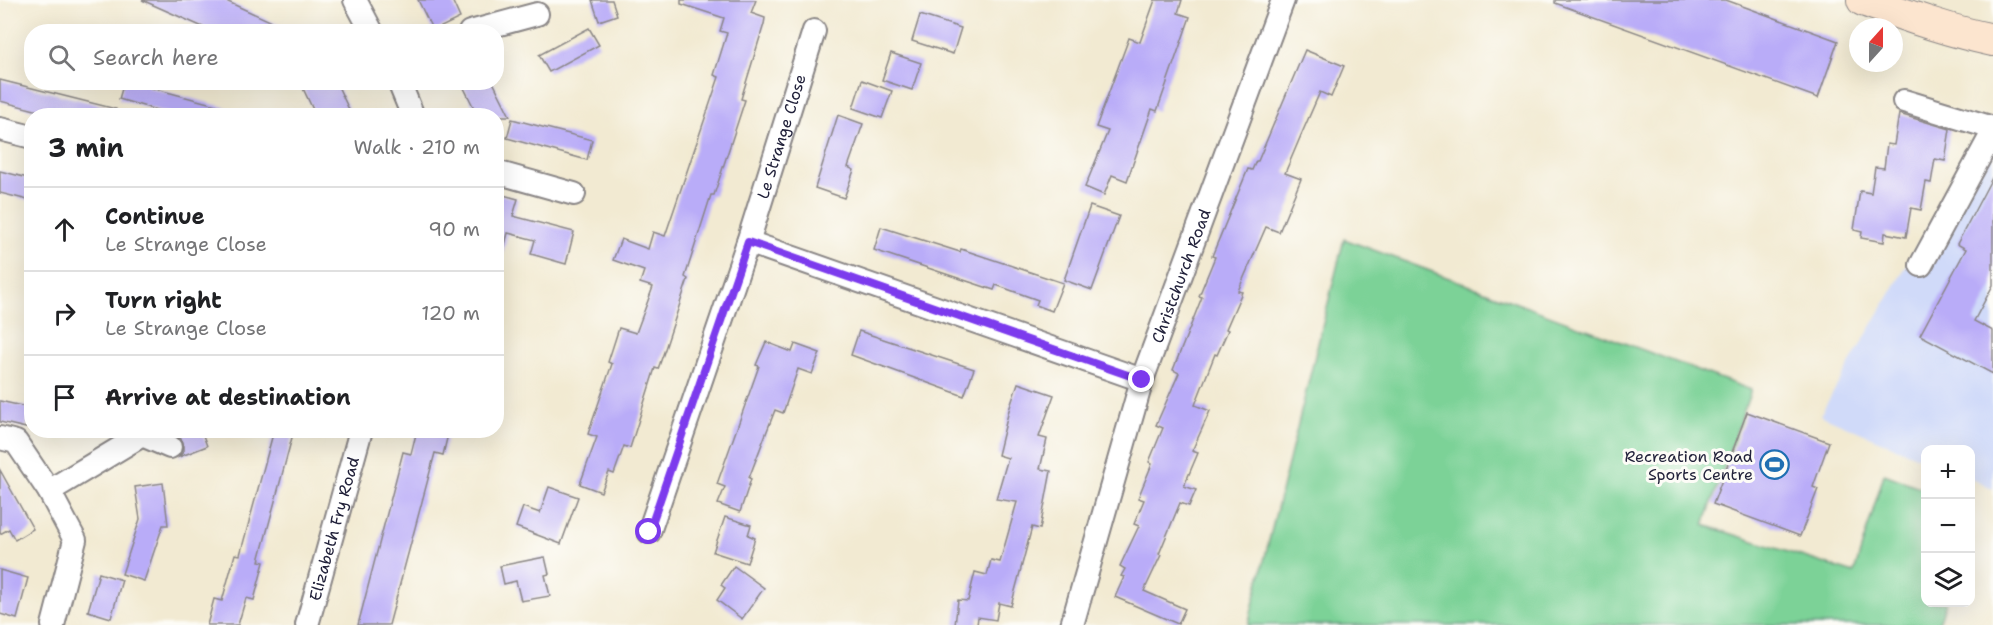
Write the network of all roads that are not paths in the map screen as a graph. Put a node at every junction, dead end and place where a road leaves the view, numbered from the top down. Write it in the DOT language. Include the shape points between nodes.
graph roads {
  1 [pos="355,0"];
  2 [pos="1283,0"];
  3 [pos="1863,0"];
  4 [pos="537,14"];
  5 [pos="368,24"];
  6 [pos="500,24"];
  7 [pos="814,31"];
  8 [pos="1993,40"];
  9 [pos="402,90"];
  10 [pos="1904,101"];
  11 [pos="410,108"];
  12 [pos="0,129"];
  13 [pos="1993,130"];
  14 [pos="24,135"];
  15 [pos="504,174"];
  16 [pos="574,194"];
  17 [pos="748,242"];
  18 [pos="1921,265"];
  19 [pos="1142,380"];
  20 [pos="0,438"];
  21 [pos="134,438"];
  22 [pos="152,438"];
  23 [pos="359,438"];
  24 [pos="170,447"];
  25 [pos="49,491"];
  26 [pos="649,532"];
  27 [pos="52,625"];
  28 [pos="307,625"];
  29 [pos="1072,625"];
  1 -- 5 [label="street"];
  2 -- 19 [label="street, Christchurch Road"];
  3 -- 8 [label="main road"];
  4 -- 6 [label="street"];
  7 -- 17 [label="street, Le Strange Close"];
  9 -- 11 [label="street"];
  10 -- 13 [label="street"];
  12 -- 14 [label="street"];
  13 -- 18 [label="street"];
  15 -- 16 [label="street"];
  17 -- 19 [label="street"];
  17 -- 26 [label="street, Le Strange Close"];
  19 -- 29 [label="street, Christchurch Road"];
  20 -- 25 [label="street" via="16,442"];
  21 -- 25 [label="street"];
  22 -- 24 [label="street"];
  23 -- 28 [label="street, Elizabeth Fry Road"];
  25 -- 27 [label="street" via="75,540"];
}
